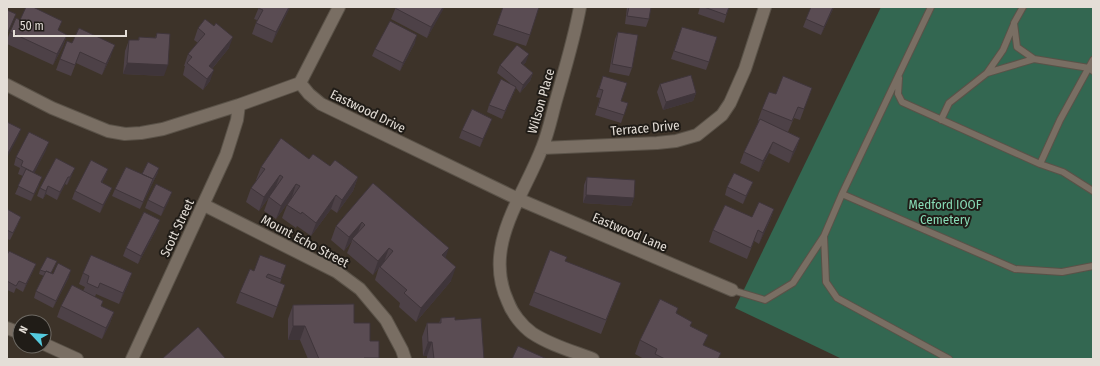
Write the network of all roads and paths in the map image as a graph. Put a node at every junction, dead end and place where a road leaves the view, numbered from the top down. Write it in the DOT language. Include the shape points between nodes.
graph roads {
  1 [pos="338,7"];
  2 [pos="580,7"];
  3 [pos="765,7"];
  4 [pos="931,7"];
  5 [pos="1022,7"];
  6 [pos="1014,23"];
  7 [pos="1034,59"];
  8 [pos="1093,60"];
  9 [pos="1091,70"];
  10 [pos="987,73"];
  11 [pos="899,75"];
  12 [pos="300,83"];
  13 [pos="7,86"];
  14 [pos="239,105"];
  15 [pos="941,120"];
  16 [pos="542,148"];
  17 [pos="1040,164"];
  18 [pos="1093,191"];
  19 [pos="842,194"];
  20 [pos="518,199"];
  21 [pos="204,204"];
  22 [pos="824,236"];
  23 [pos="1093,266"];
  24 [pos="732,290"];
  25 [pos="52,348"];
  26 [pos="77,359"];
  27 [pos="132,359"];
  28 [pos="405,359"];
  29 [pos="593,359"];
  30 [pos="949,359"];
  1 -- 12 [label="street"];
  2 -- 16 [label="street, Wilson Place" via="564,75"];
  3 -- 16 [label="street, Terrace Drive" via="745,69 730,103 722,115 697,135 676,141"];
  4 -- 11 [label="lane"];
  5 -- 6 [label="lane"];
  6 -- 7 [label="lane" via="1017,47"];
  6 -- 10 [label="lane" via="1003,50"];
  7 -- 9 [label="lane"];
  7 -- 10 [label="lane"];
  8 -- 9 [label="lane"];
  9 -- 17 [label="lane" via="1060,120"];
  10 -- 15 [label="lane" via="949,103"];
  11 -- 15 [label="lane" via="898,94 902,102"];
  11 -- 19 [label="lane"];
  12 -- 14 [label="street"];
  12 -- 20 [label="street, Eastwood Drive" via="321,104"];
  13 -- 14 [label="street" via="108,131 125,134 163,129"];
  14 -- 21 [label="street, Scott Street" via="226,156"];
  15 -- 17 [label="lane"];
  16 -- 20 [label="street, Wilson Place"];
  17 -- 18 [label="lane" via="1063,172"];
  19 -- 22 [label="lane"];
  19 -- 23 [label="lane" via="1015,269 1062,272"];
  20 -- 24 [label="street, Eastwood Lane"];
  20 -- 29 [label="street" via="503,237 499,258 499,275 509,306 530,332 547,342"];
  21 -- 27 [label="street, Scott Street"];
  21 -- 28 [label="street, Mount Echo Street" via="337,272 360,289 386,320"];
  22 -- 24 [label="lane" via="793,283 765,300"];
  22 -- 30 [label="lane" via="826,282 837,298"];
  25 -- 26 [label="street"];
}
